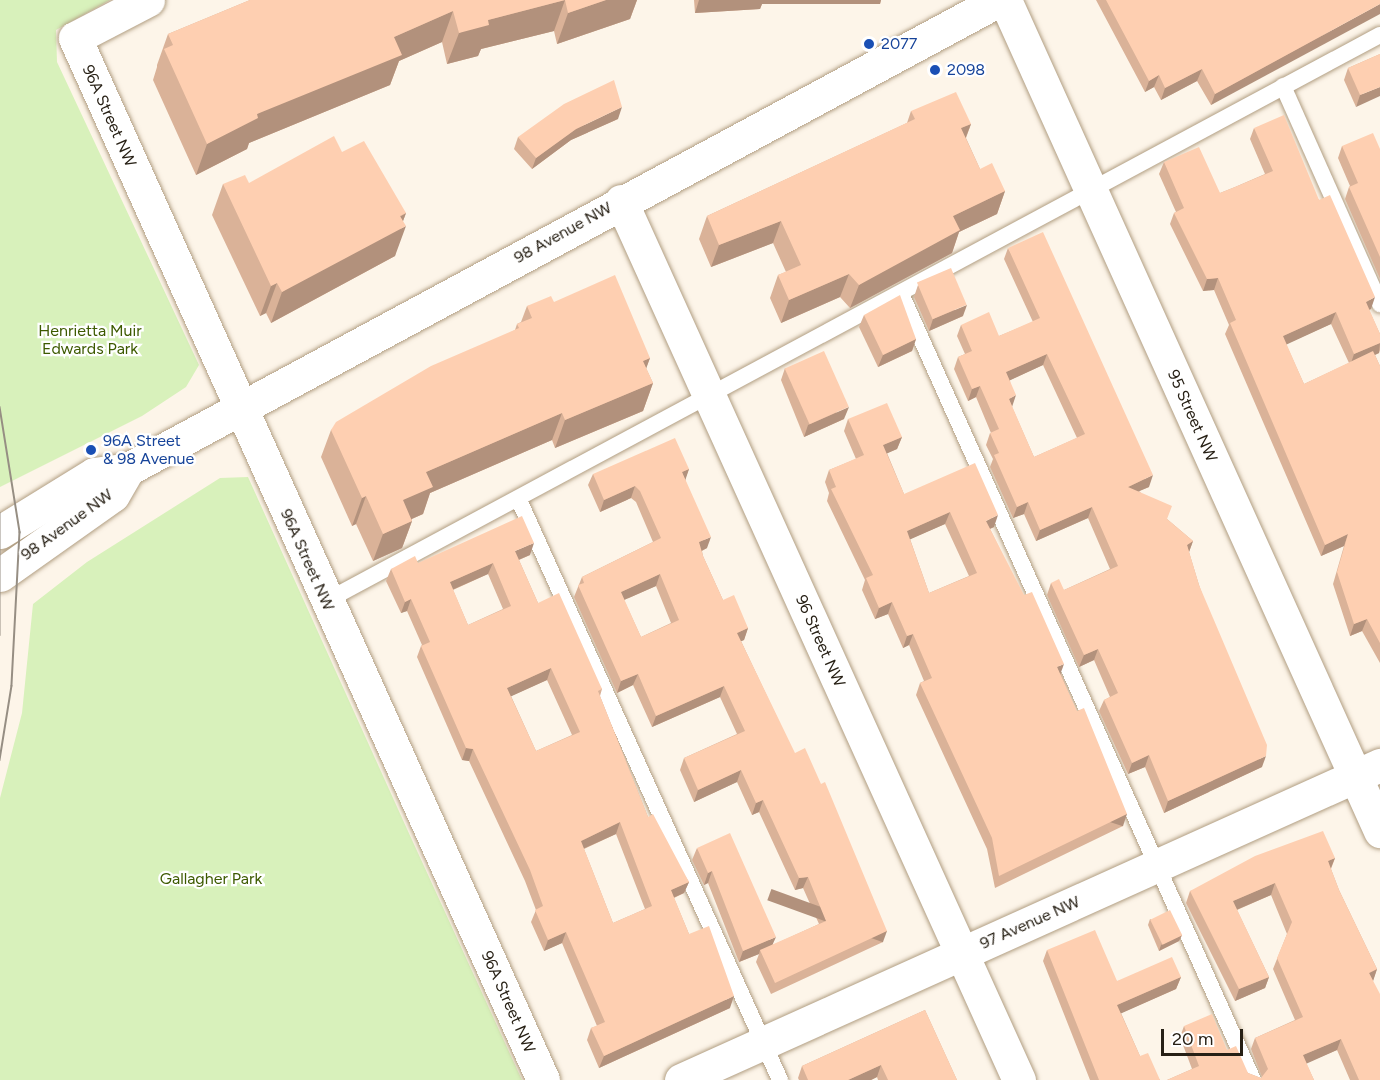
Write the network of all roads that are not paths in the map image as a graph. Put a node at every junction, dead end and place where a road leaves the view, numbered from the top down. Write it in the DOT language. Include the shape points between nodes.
graph roads {
  1 [pos="148,0"];
  2 [pos="999,0"];
  3 [pos="1005,0"];
  4 [pos="1380,36"];
  5 [pos="1283,86"];
  6 [pos="1091,194"];
  7 [pos="621,201"];
  8 [pos="902,296"];
  9 [pos="1380,304"];
  10 [pos="709,397"];
  11 [pos="239,409"];
  12 [pos="128,468"];
  13 [pos="519,500"];
  14 [pos="0,532"];
  15 [pos="0,575"];
  16 [pos="326,601"];
  17 [pos="1368,771"];
  18 [pos="1380,831"];
  19 [pos="1157,866"];
  20 [pos="961,953"];
  21 [pos="764,1043"];
  22 [pos="543,1080"];
  23 [pos="681,1080"];
  24 [pos="780,1080"];
  25 [pos="1018,1080"];
  26 [pos="1253,1080"];
  1 -- 11 [label="street, 96A Street NW" via="75,38"];
  2 -- 7 [label="street, 98 Avenue NW"];
  3 -- 6 [label="street, 95 Street NW"];
  4 -- 5 [label="lane"];
  5 -- 6 [label="lane"];
  5 -- 9 [label="lane"];
  6 -- 8 [label="lane"];
  6 -- 17 [label="street, 95 Street NW"];
  7 -- 10 [label="street, 96 Street NW"];
  7 -- 11 [label="street, 98 Avenue NW"];
  8 -- 10 [label="lane"];
  8 -- 19 [label="lane"];
  10 -- 13 [label="lane"];
  10 -- 20 [label="street, 96 Street NW"];
  11 -- 12 [label="street, 98 Avenue NW"];
  11 -- 16 [label="street, 96A Street NW"];
  12 -- 14 [label="street, 98 Avenue NW" via="94,474"];
  12 -- 15 [label="street, 98 Avenue NW" via="113,495"];
  13 -- 16 [label="lane"];
  13 -- 21 [label="lane"];
  16 -- 22 [label="street, 96A Street NW"];
  17 -- 18 [label="street, 95 Street NW"];
  17 -- 19 [label="street, 97 Avenue NW"];
  19 -- 20 [label="street, 97 Avenue NW"];
  19 -- 26 [label="lane"];
  20 -- 21 [label="street, 97 Avenue NW"];
  20 -- 25 [label="street, 96 Street NW"];
  21 -- 23 [label="street, 97 Avenue NW"];
  21 -- 24 [label="lane"];
}
